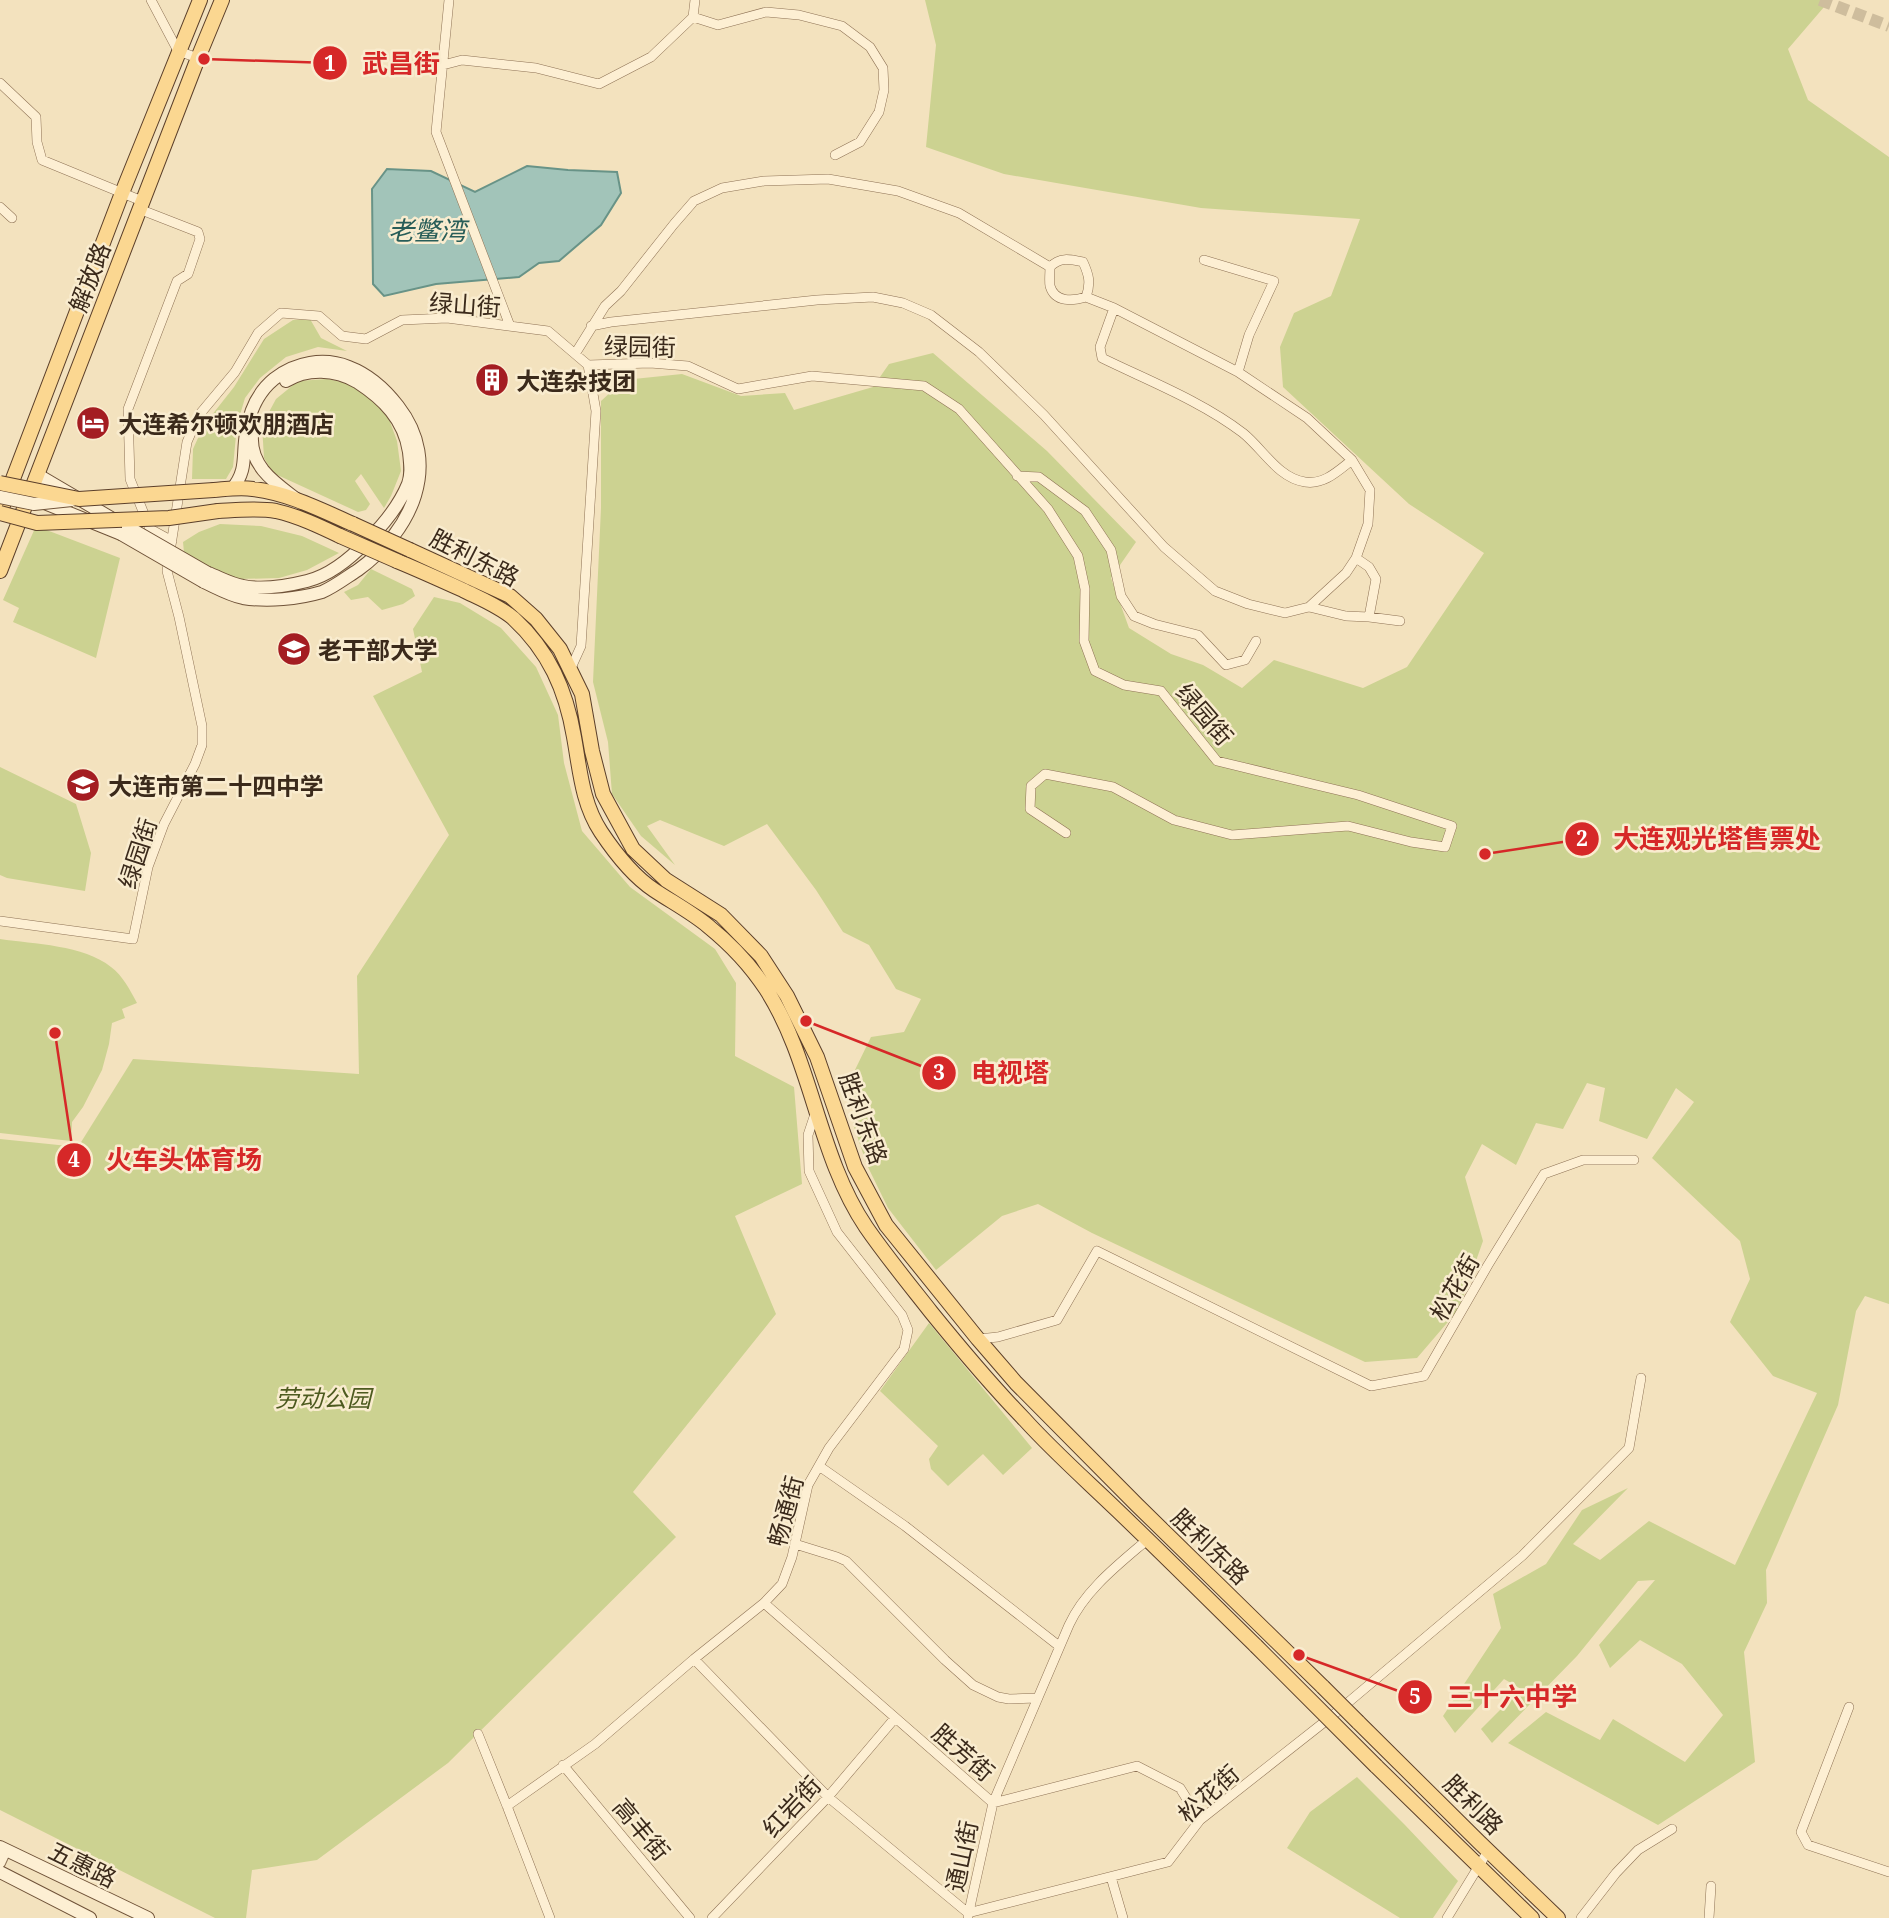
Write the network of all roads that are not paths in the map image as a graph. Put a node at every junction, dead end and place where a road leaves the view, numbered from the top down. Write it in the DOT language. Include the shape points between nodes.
graph roads {
  1 [pos="151,0"];
  2 [pos="200,0"];
  3 [pos="222,0"];
  4 [pos="449,0"];
  5 [pos="695,0"];
  6 [pos="693,17"];
  7 [pos="178,51"];
  8 [pos="198,58"];
  9 [pos="443,65"];
  10 [pos="0,83"];
  11 [pos="835,155"];
  12 [pos="122,194"];
  13 [pos="141,205"];
  14 [pos="0,207"];
  15 [pos="12,218"];
  16 [pos="1203,260"];
  17 [pos="1050,267"];
  18 [pos="1086,296"];
  19 [pos="1114,308"];
  20 [pos="510,326"];
  21 [pos="591,326"];
  22 [pos="575,354"];
  23 [pos="589,365"];
  24 [pos="1238,372"];
  25 [pos="1352,460"];
  26 [pos="38,475"];
  27 [pos="1017,476"];
  28 [pos="232,489"];
  29 [pos="2,492"];
  30 [pos="29,496"];
  31 [pos="298,500"];
  32 [pos="0,513"];
  33 [pos="0,520"];
  34 [pos="37,523"];
  35 [pos="124,531"];
  36 [pos="173,541"];
  37 [pos="1356,558"];
  38 [pos="0,570"];
  39 [pos="167,571"];
  40 [pos="206,578"];
  41 [pos="1309,607"];
  42 [pos="1369,617"];
  43 [pos="1400,621"];
  44 [pos="1256,641"];
  45 [pos="571,668"];
  46 [pos="1066,833"];
  47 [pos="0,921"];
  48 [pos="816,1111"];
  49 [pos="1634,1160"];
  50 [pos="978,1339"];
  51 [pos="1641,1378"];
  52 [pos="819,1466"];
  53 [pos="1147,1540"];
  54 [pos="795,1544"];
  55 [pos="764,1603"];
  56 [pos="1059,1646"];
  57 [pos="694,1659"];
  58 [pos="1036,1698"];
  59 [pos="1849,1707"];
  60 [pos="895,1718"];
  61 [pos="1359,1722"];
  62 [pos="478,1734"];
  63 [pos="564,1765"];
  64 [pos="828,1797"];
  65 [pos="993,1803"];
  66 [pos="507,1806"];
  67 [pos="1200,1820"];
  68 [pos="1672,1829"];
  69 [pos="3,1848"];
  70 [pos="1488,1851"];
  71 [pos="0,1863"];
  72 [pos="1478,1867"];
  73 [pos="0,1872"];
  74 [pos="1889,1872"];
  75 [pos="1111,1877"];
  76 [pos="1711,1886"];
  77 [pos="968,1916"];
  78 [pos="90,1918"];
  79 [pos="148,1918"];
  80 [pos="550,1918"];
  81 [pos="690,1918"];
  82 [pos="712,1918"];
  83 [pos="1123,1918"];
  84 [pos="1447,1918"];
  85 [pos="1532,1918"];
  86 [pos="1558,1918"];
  87 [pos="1581,1918"];
  88 [pos="1709,1918"];
  1 -- 7 [label="street"];
  2 -- 7 [label="main road, 解放路"];
  3 -- 8 [label="main road, 解放路"];
  4 -- 9 [label="street"];
  5 -- 6 [label="street"];
  6 -- 9 [label="street" via="651,57 598,83 536,68 462,60"];
  6 -- 11 [label="street" via="719,26 766,12 799,15 842,26 870,47 883,68 879,111 860,142"];
  7 -- 8 [label="street"];
  7 -- 12 [label="main road, 解放路"];
  8 -- 13 [label="main road, 解放路"];
  9 -- 20 [label="street" via="436,132"];
  10 -- 12 [label="street" via="36,117 42,160"];
  12 -- 13 [label="street"];
  12 -- 29 [label="main road, 解放路"];
  13 -- 26 [label="main road, 解放路"];
  13 -- 36 [label="street" via="198,232 200,239 188,274 177,281 128,409 130,479 150,529"];
  14 -- 15 [label="street"];
  16 -- 24 [label="street" via="1274,281"];
  17 -- 18 [label="street" via="1050,287 1060,299"];
  17 -- 18 [label="street" via="1068,259 1083,262 1090,285"];
  17 -- 21 [label="street" via="959,213 898,191 828,179 764,181 722,188 694,201"];
  18 -- 19 [label="street"];
  19 -- 24 [label="street"];
  19 -- 25 [label="street" via="1100,347 1102,358 1214,412 1283,473 1304,482 1321,482"];
  20 -- 22 [label="street, 绿山街" via="548,331"];
  20 -- 36 [label="street, 绿山街" via="447,318 402,320 366,339 342,336 319,316 281,313 258,333 235,372 198,415 187,442"];
  21 -- 22 [label="street"];
  21 -- 41 [label="street" via="817,300 873,296 903,303 931,316 979,352 1044,415 1164,547 1215,591 1285,613"];
  22 -- 23 [label="street, 绿山街"];
  23 -- 27 [label="street, 绿园街" via="688,366 738,388 812,376 924,386 959,409"];
  23 -- 45 [label="street" via="596,411 581,646"];
  24 -- 25 [label="street" via="1307,418"];
  25 -- 37 [label="street" via="1370,489 1368,524"];
  26 -- 29 [label="street"];
  26 -- 30 [label="main road, 解放路"];
  26 -- 35 [label="main road"];
  27 -- 44 [label="street" via="1039,477 1085,511 1111,550 1121,596 1134,616 1198,635 1227,666 1245,660"];
  27 -- 46 [label="street, 绿园街" via="1048,509 1078,556 1085,589 1084,641 1095,671 1124,685 1161,691 1217,761 1358,795 1452,826 1445,847 1348,826 1233,835 1174,820 1113,787 1045,774 1031,786 1030,809"];
  28 -- 29 [label="main road, 胜利东路, bridge" via="79,499"];
  28 -- 31 [label="main road, 胜利东路"];
  28 -- 40 [label="main road" via="243,471 253,405 272,380 304,363 344,365 376,382 407,418 416,439 421,471 405,520 370,561 349,576 323,591 269,600 242,598"];
  29 -- 32 [label="main road, 解放路"];
  30 -- 35 [label="main road"];
  30 -- 38 [label="main road, 解放路"];
  31 -- 40 [label="main road" via="261,470 252,441 259,410 278,385 296,375 322,371 349,377 377,395 396,416 407,439 409,481 386,522 337,568 310,581 278,587"];
  31 -- 45 [label="main road, 胜利东路, bridge" via="510,596 536,619"];
  32 -- 34 [label="main road, 胜利东路, bridge"];
  33 -- 34 [label="main road, bridge"];
  34 -- 48 [label="main road, 胜利东路, bridge" via="275,511 299,517 511,616 561,684 586,802 599,830 629,868 707,925 764,987 798,1056"];
  35 -- 40 [label="main road, bridge"];
  36 -- 39 [label="street, 绿山街"];
  37 -- 41 [label="street"];
  37 -- 42 [label="street" via="1376,579"];
  39 -- 47 [label="street, 绿园街" via="202,726 202,745 148,867 133,939"];
  41 -- 42 [label="street"];
  42 -- 43 [label="street"];
  45 -- 50 [label="main road, 胜利东路" via="582,694 603,794 633,849 666,880 721,915 761,956 817,1057 855,1167 886,1225"];
  48 -- 52 [label="street, 畅通街" via="808,1135 809,1171 837,1232 902,1315 908,1330 904,1349"];
  48 -- 53 [label="main road, 胜利路" via="846,1193 893,1265 1006,1400"];
  49 -- 50 [label="street, 松花街" via="1583,1160 1544,1174 1424,1376 1371,1386 1097,1251 1057,1320"];
  50 -- 61 [label="main road, 胜利东路, bridge" via="1137,1505"];
  51 -- 67 [label="street, 松花街" via="1629,1448 1522,1556"];
  52 -- 54 [label="street, 畅通街" via="808,1485"];
  52 -- 56 [label="street" via="905,1526"];
  53 -- 56 [label="street, 通山街" via="1085,1599"];
  53 -- 72 [label="main road, 胜利路, bridge"];
  54 -- 55 [label="street, 畅通街" via="782,1584"];
  54 -- 58 [label="street" via="846,1561 973,1685 998,1697"];
  55 -- 57 [label="street, 畅通街"];
  55 -- 60 [label="street, 胜芳街"];
  56 -- 58 [label="street, 通山街"];
  57 -- 63 [label="street, 畅通街"];
  57 -- 64 [label="street"];
  58 -- 65 [label="street, 通山街"];
  59 -- 74 [label="street" via="1801,1832 1808,1845"];
  60 -- 64 [label="street, 红岩街"];
  60 -- 65 [label="street, 胜芳街"];
  61 -- 70 [label="main road, 胜利路"];
  62 -- 66 [label="street"];
  63 -- 66 [label="street, 畅通街"];
  63 -- 81 [label="street, 高丰街"];
  64 -- 77 [label="street"];
  64 -- 82 [label="street, 红岩街"];
  65 -- 67 [label="street, 胜芳街" via="1137,1766 1180,1788"];
  65 -- 77 [label="street, 通山街"];
  66 -- 80 [label="street"];
  67 -- 75 [label="street, 松花街" via="1168,1862"];
  68 -- 87 [label="street" via="1639,1850"];
  69 -- 71 [label="street"];
  69 -- 79 [label="main road, 五惠路"];
  70 -- 72 [label="street"];
  70 -- 86 [label="main road, 胜利路"];
  72 -- 84 [label="street"];
  72 -- 85 [label="main road, 胜利路"];
  73 -- 78 [label="main road, 五惠路"];
  75 -- 77 [label="street, 松花街"];
  75 -- 83 [label="street"];
  76 -- 88 [label="street"];
}
